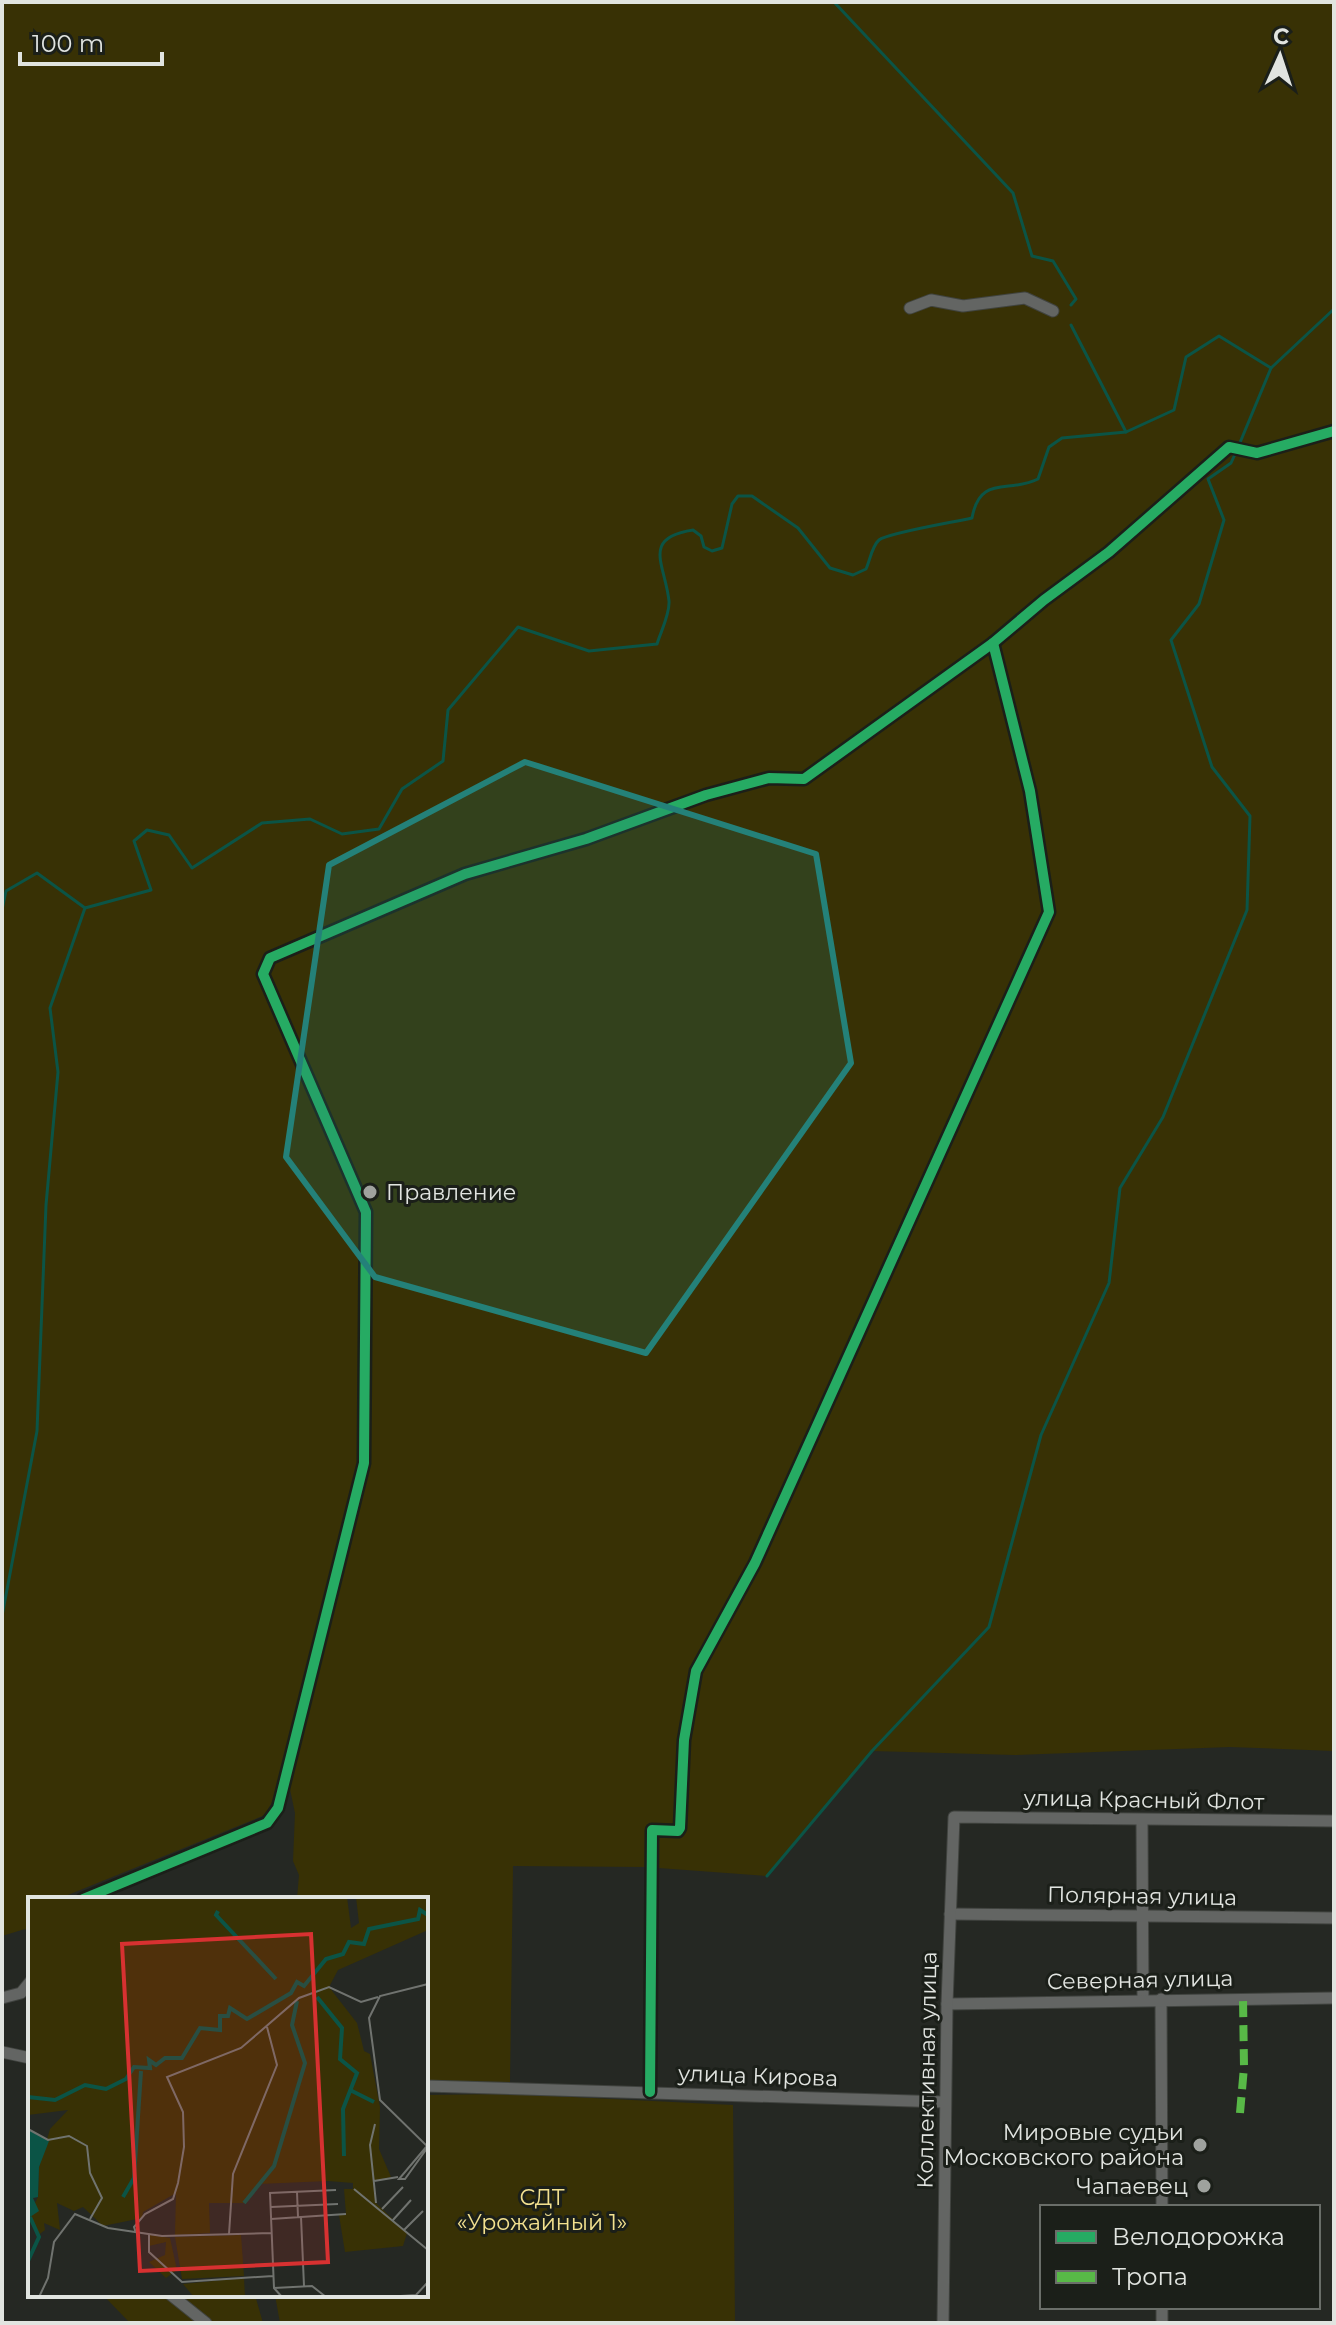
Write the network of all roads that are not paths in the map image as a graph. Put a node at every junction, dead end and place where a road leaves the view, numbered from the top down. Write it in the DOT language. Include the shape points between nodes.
graph roads {
  1 [pos="910,308"];
  2 [pos="1053,311"];
  3 [pos="1334,431"];
  4 [pos="993,643"];
  5 [pos="954,1817"];
  6 [pos="1334,1821"];
  7 [pos="1142,1822"];
  8 [pos="88,1897"];
  9 [pos="950,1914"];
  10 [pos="1142,1916"];
  11 [pos="1334,1918"];
  12 [pos="28,1984"];
  13 [pos="2,1998"];
  14 [pos="1334,1998"];
  15 [pos="1161,1999"];
  16 [pos="1143,2000"];
  17 [pos="947,2004"];
  18 [pos="2,2052"];
  19 [pos="28,2058"];
  20 [pos="428,2086"];
  21 [pos="650,2092"];
  22 [pos="945,2102"];
  23 [pos="1162,2205"];
  24 [pos="174,2297"];
  25 [pos="206,2323"];
  26 [pos="943,2323"];
  1 -- 2 [label="street" via="931,300 963,306 1025,298"];
  3 -- 4 [label="street" via="1257,453 1229,447 1109,552"];
  4 -- 8 [label="street" via="804,779 769,778 706,795 586,839 465,874 270,958 263,974 366,1212 364,1463 278,1808 267,1823"];
  4 -- 21 [label="street" via="1030,791 1049,912 755,1563 696,1671 684,1740 680,1828 652,1830"];
  5 -- 7 [label="street, улица Красный Флот"];
  5 -- 9 [label="street, Коллективная улица"];
  6 -- 7 [label="street, улица Красный Флот"];
  7 -- 10 [label="street"];
  9 -- 10 [label="street, Полярная улица"];
  9 -- 17 [label="street, Коллективная улица"];
  10 -- 11 [label="street, Полярная улица"];
  10 -- 16 [label="street"];
  12 -- 13 [label="street" via="21,1993"];
  14 -- 15 [label="street, Северная улица"];
  15 -- 16 [label="street, Северная улица"];
  15 -- 23 [label="street"];
  16 -- 17 [label="street, Северная улица"];
  17 -- 22 [label="street, Коллективная улица"];
  18 -- 19 [label="street"];
  20 -- 21 [label="street, улица Кирова"];
  21 -- 22 [label="street, улица Кирова"];
  22 -- 26 [label="street, Коллективная улица"];
  24 -- 25 [label="street"];
}
